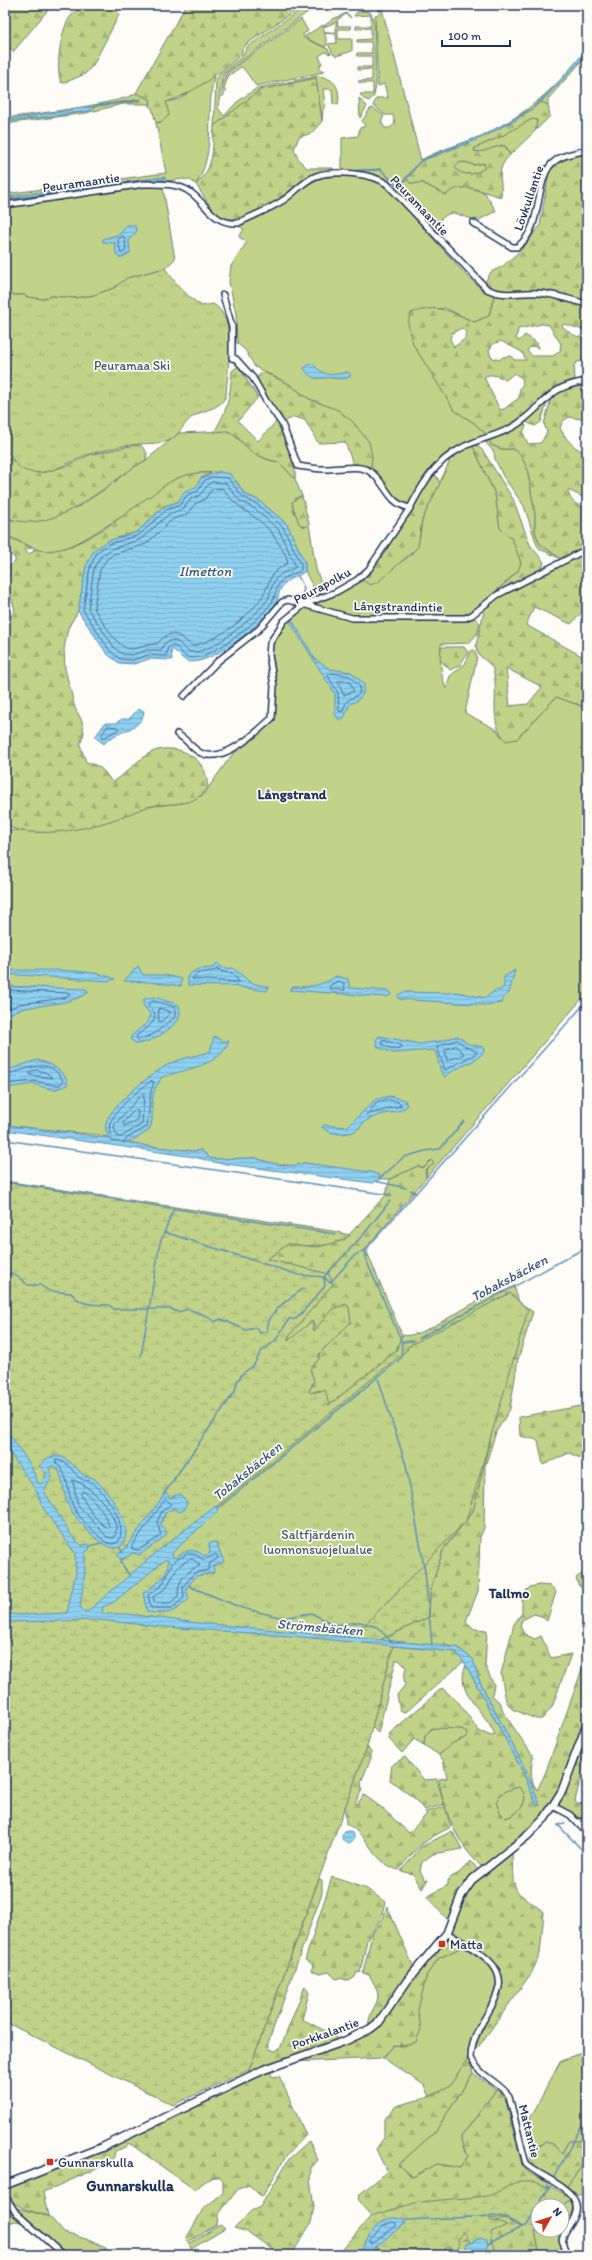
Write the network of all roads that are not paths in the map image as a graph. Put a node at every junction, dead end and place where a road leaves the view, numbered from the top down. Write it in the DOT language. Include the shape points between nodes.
graph roads {
  1 [pos="587,150"];
  2 [pos="5,205"];
  3 [pos="473,223"];
  4 [pos="224,295"];
  5 [pos="587,304"];
  6 [pos="587,381"];
  7 [pos="410,508"];
  8 [pos="587,549"];
  9 [pos="306,604"];
  10 [pos="184,696"];
  11 [pos="177,734"];
  12 [pos="587,1724"];
  13 [pos="553,1806"];
  14 [pos="587,1821"];
  15 [pos="578,1822"];
  16 [pos="587,1833"];
  17 [pos="447,1934"];
  18 [pos="5,2185"];
  19 [pos="5,2196"];
  20 [pos="63,2255"];
  21 [pos="572,2255"];
  1 -- 3 [label="street, Lövkullantie" via="559,158 548,168 531,228 517,247 512,247"];
  2 -- 5 [label="street, Peuramaantie" via="144,184 167,184 189,192 215,217 238,223 282,201 316,176 367,175 387,184 487,290 509,296 537,292"];
  4 -- 7 [label="street" via="232,327 232,358 236,359 252,378 282,424 298,466 322,469 360,468 368,471 391,498"];
  6 -- 7 [label="street, Peurapolku" via="560,388 518,424 447,456 424,481"];
  7 -- 9 [label="street, Peurapolku" via="369,569 357,580 336,592"];
  8 -- 9 [label="street, Långstrandintie" via="497,595 472,615 464,618 352,618"];
  9 -- 10 [label="street, Långstrandintie" via="288,600 282,602 259,628 218,661"];
  9 -- 11 [label="street, Peurapolku" via="284,621 270,644 269,655 274,686 272,718 234,748 211,756 201,753"];
  12 -- 13 [label="street, Porkkalantie" via="569,1776"];
  13 -- 15 [label="street"];
  13 -- 17 [label="street, Porkkalantie" via="527,1836 473,1879 461,1896"];
  14 -- 15 [label="street"];
  15 -- 16 [label="street"];
  17 -- 18 [label="street, Porkkalantie" via="407,1981 384,2016 370,2029 339,2043 280,2063 103,2147"];
  17 -- 21 [label="street, Mattantie" via="486,1958 495,1967 499,1976 499,1987 475,2036 471,2058 481,2073 504,2089 509,2096 526,2164 533,2171 570,2192 575,2199 576,2215 562,2240 567,2252"];
  19 -- 20 [label="street" via="16,2213"];
}
